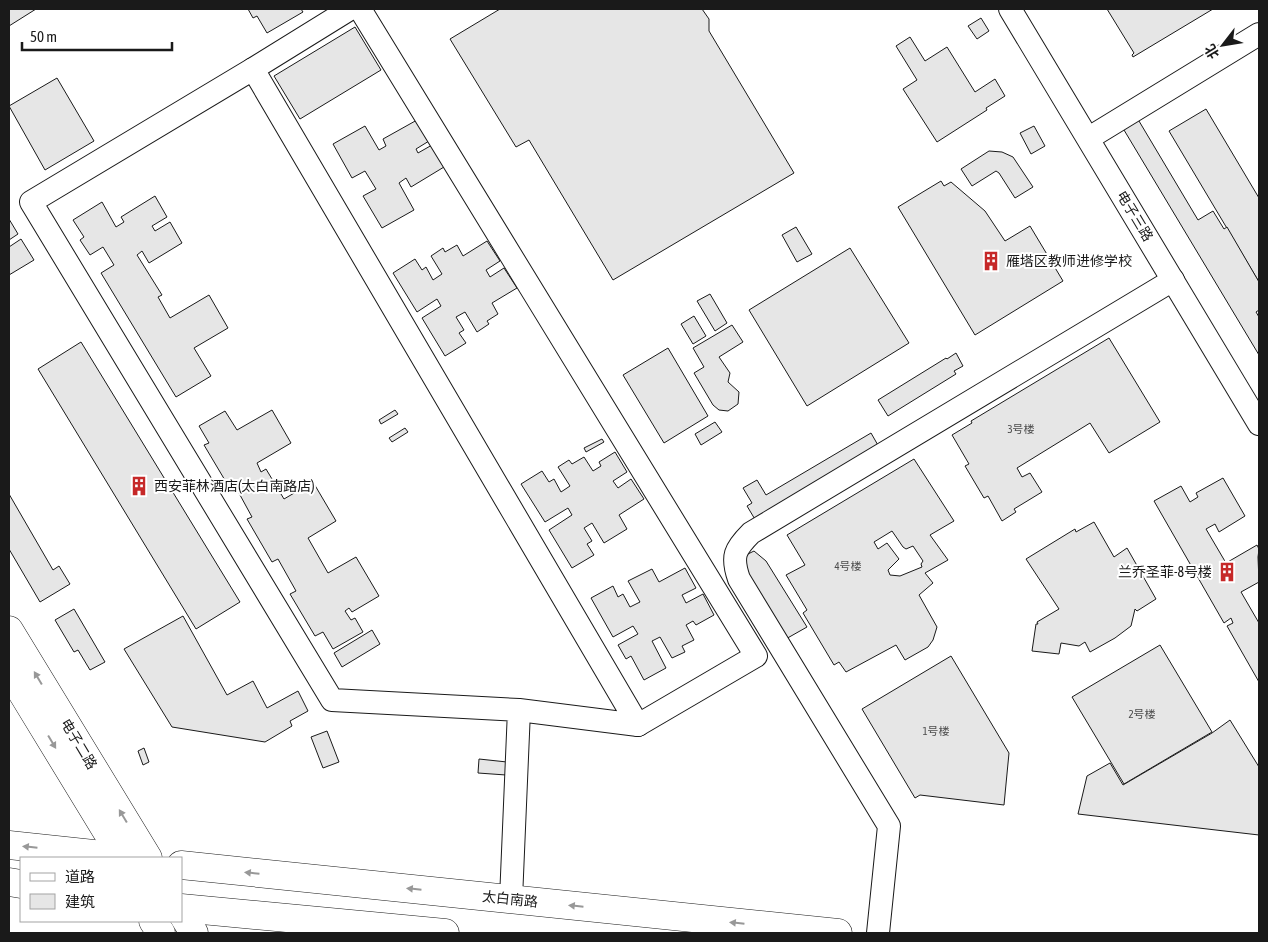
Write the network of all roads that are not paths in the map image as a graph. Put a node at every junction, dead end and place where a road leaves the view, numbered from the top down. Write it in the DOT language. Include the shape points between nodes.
graph roads {
  1 [pos="350,9"];
  2 [pos="360,9"];
  3 [pos="1010,9"];
  4 [pos="1259,34"];
  5 [pos="253,70"];
  6 [pos="1089,138"];
  7 [pos="1173,280"];
  8 [pos="1259,424"];
  9 [pos="9,630"];
  10 [pos="9,671"];
  11 [pos="519,710"];
  12 [pos="638,725"];
  13 [pos="9,845"];
  14 [pos="122,857"];
  15 [pos="130,857"];
  16 [pos="130,857"];
  17 [pos="182,865"];
  18 [pos="511,899"];
  19 [pos="191,916"];
  20 [pos="137,922"];
  21 [pos="154,922"];
  22 [pos="325,928"];
  23 [pos="143,933"];
  24 [pos="161,933"];
  25 [pos="221,933"];
  26 [pos="445,933"];
  27 [pos="838,933"];
  28 [pos="878,933"];
  1 -- 5 [label="street"];
  2 -- 12 [label="street" via="756,656"];
  3 -- 6 [label="street, 电子三路"];
  4 -- 6 [label="street"];
  5 -- 11 [label="street" via="31,202 332,700"];
  5 -- 12 [label="street"];
  6 -- 7 [label="street, 电子三路"];
  7 -- 8 [label="street, 电子三路"];
  7 -- 28 [label="street" via="751,533 737,547 734,564 739,579 889,826"];
  15 -- 9 [label="main road, 电子二路, one-way"];
  10 -- 16 [label="main road, 电子二路, one-way"];
  11 -- 12 [label="street"];
  11 -- 18 [label="street"];
  14 -- 13 [label="main road, one-way"];
  18 -- 17 [label="main road, 太白南路, one-way"];
  27 -- 18 [label="main road, 太白南路, one-way"];
  19 -- 22 [label="main road"];
  19 -- 25 [label="main road"];
  20 -- 23 [label="main road"];
  21 -- 24 [label="main road"];
  22 -- 26 [label="main road"];
}
